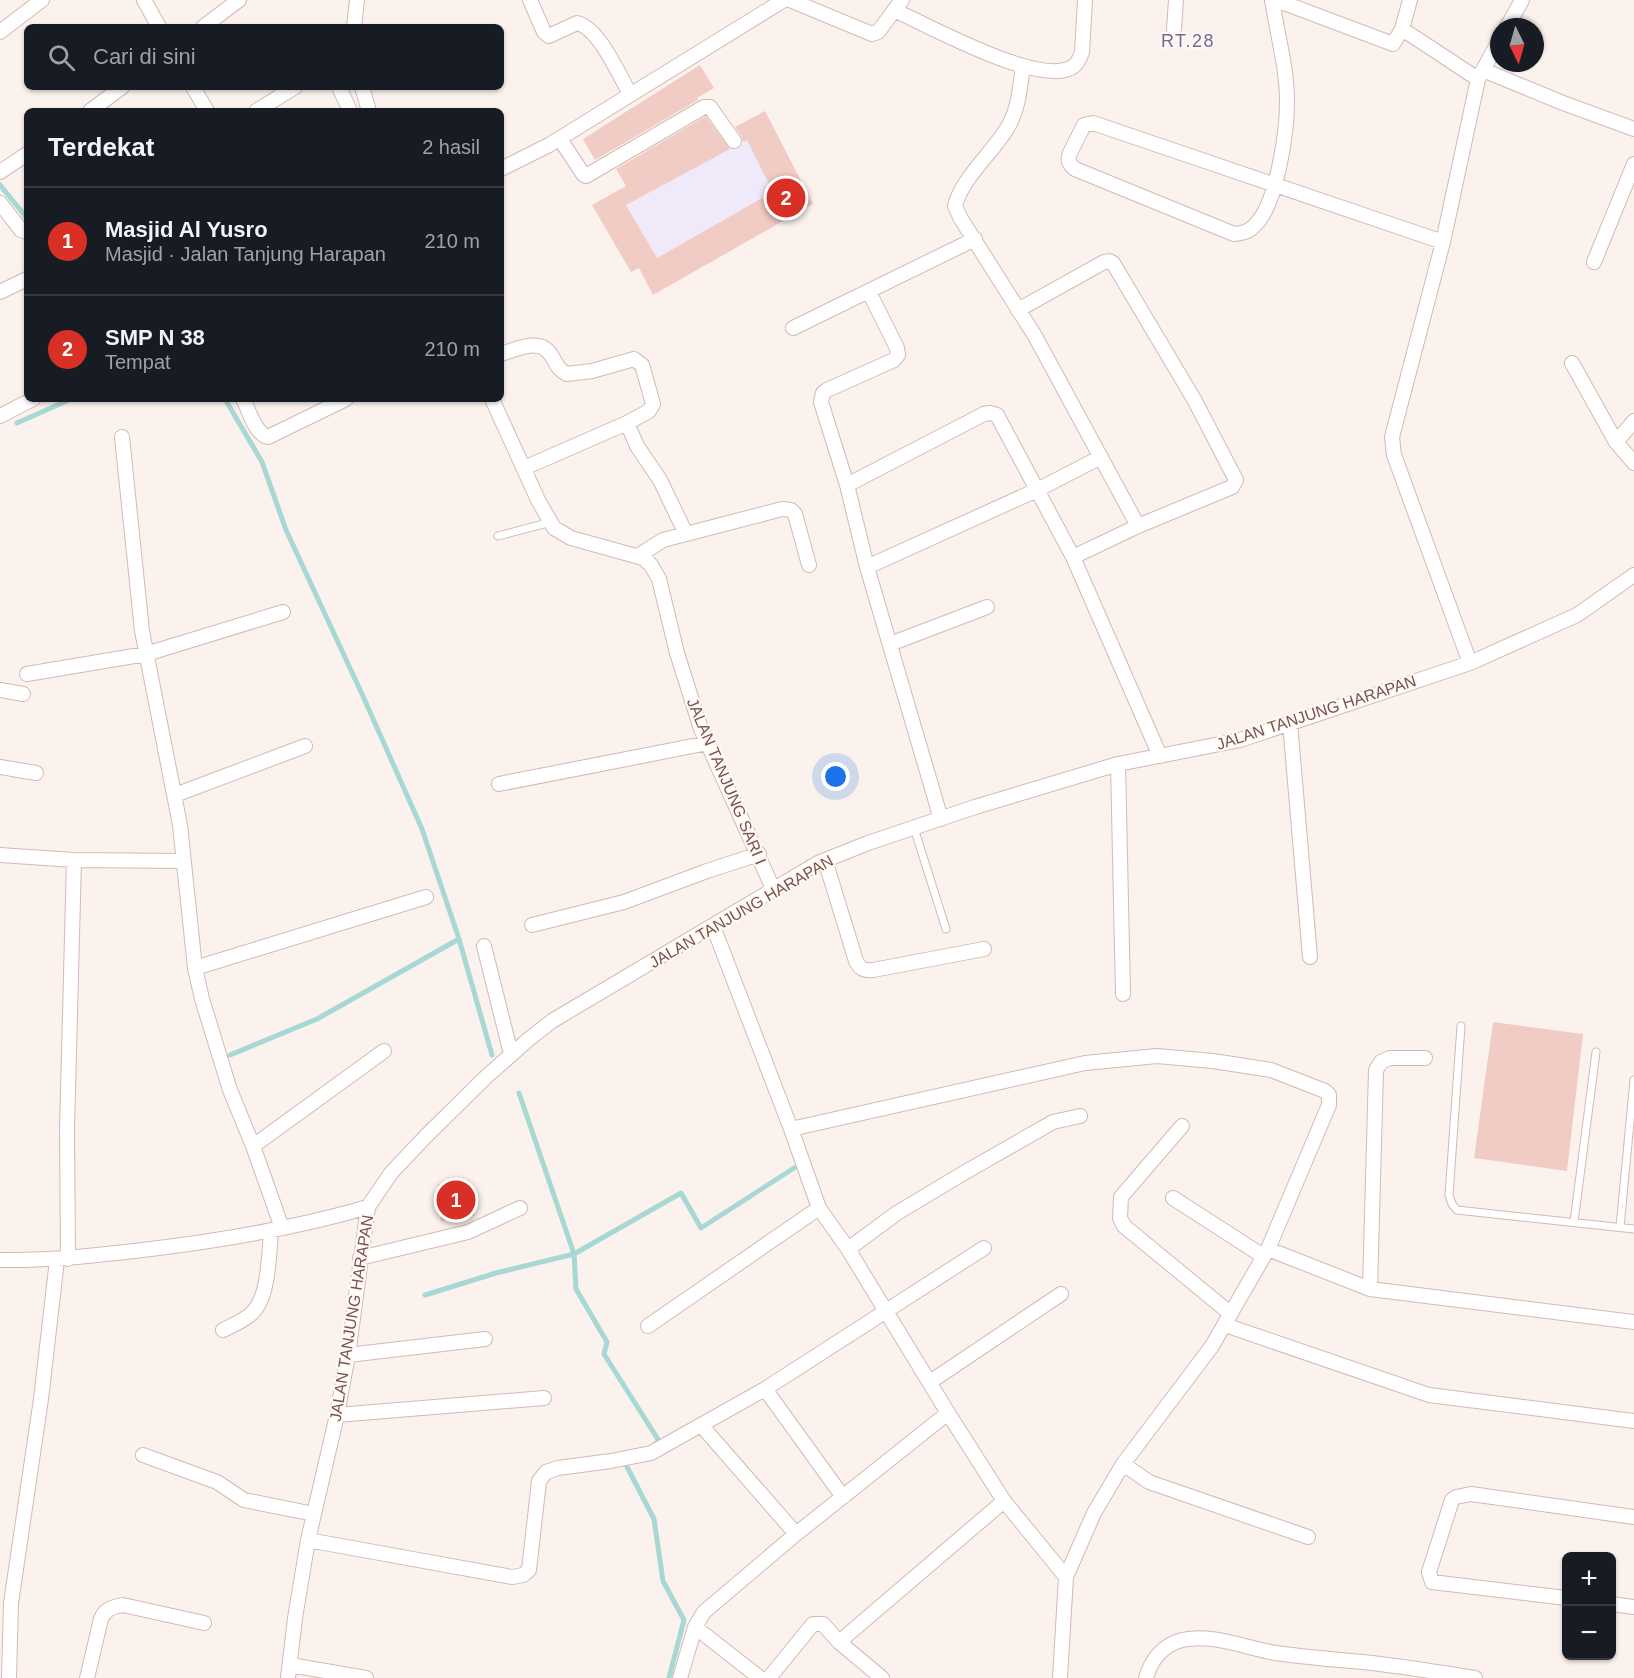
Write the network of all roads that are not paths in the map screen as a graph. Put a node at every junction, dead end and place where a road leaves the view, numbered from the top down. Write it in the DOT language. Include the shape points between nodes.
graph roads {
  1 [pos="42,0"];
  2 [pos="144,0"];
  3 [pos="239,0"];
  4 [pos="357,0"];
  5 [pos="530,0"];
  6 [pos="784,0"];
  7 [pos="790,0"];
  8 [pos="1085,0"];
  9 [pos="1176,0"];
  10 [pos="1274,0"];
  11 [pos="1410,0"];
  12 [pos="1522,0"];
  13 [pos="898,5"];
  14 [pos="1512,18"];
  15 [pos="157,24"];
  16 [pos="207,24"];
  17 [pos="354,24"];
  18 [pos="1174,29"];
  19 [pos="1402,29"];
  20 [pos="0,32"];
  21 [pos="1490,57"];
  22 [pos="1023,66"];
  23 [pos="1480,74"];
  24 [pos="118,90"];
  25 [pos="195,90"];
  26 [pos="290,90"];
  27 [pos="340,90"];
  28 [pos="363,90"];
  29 [pos="630,94"];
  30 [pos="94,108"];
  31 [pos="205,108"];
  32 [pos="261,108"];
  33 [pos="349,108"];
  34 [pos="368,108"];
  35 [pos="1634,129"];
  36 [pos="560,139"];
  37 [pos="734,141"];
  38 [pos="24,156"];
  39 [pos="1634,164"];
  40 [pos="504,167"];
  41 [pos="0,172"];
  42 [pos="1275,186"];
  43 [pos="0,203"];
  44 [pos="24,231"];
  45 [pos="975,239"];
  46 [pos="1443,242"];
  47 [pos="1594,262"];
  48 [pos="24,280"];
  49 [pos="0,292"];
  50 [pos="869,292"];
  51 [pos="1018,310"];
  52 [pos="793,328"];
  53 [pos="504,353"];
  54 [pos="1572,363"];
  55 [pos="27,402"];
  56 [pos="245,402"];
  57 [pos="340,402"];
  58 [pos="493,402"];
  59 [pos="0,416"];
  60 [pos="1634,421"];
  61 [pos="627,423"];
  62 [pos="122,437"];
  63 [pos="1616,442"];
  64 [pos="1101,457"];
  65 [pos="1634,463"];
  66 [pos="524,468"];
  67 [pos="847,485"];
  68 [pos="1037,490"];
  69 [pos="550,522"];
  70 [pos="1137,526"];
  71 [pos="686,534"];
  72 [pos="498,536"];
  73 [pos="638,556"];
  74 [pos="1073,557"];
  75 [pos="810,565"];
  76 [pos="867,567"];
  77 [pos="1634,575"];
  78 [pos="987,607"];
  79 [pos="284,612"];
  80 [pos="890,644"];
  81 [pos="146,654"];
  82 [pos="1470,663"];
  83 [pos="27,674"];
  84 [pos="0,690"];
  85 [pos="23,693"];
  86 [pos="1290,723"];
  87 [pos="708,743"];
  88 [pos="304,746"];
  89 [pos="1160,756"];
  90 [pos="1119,764"];
  91 [pos="0,767"];
  92 [pos="36,773"];
  93 [pos="499,784"];
  94 [pos="175,795"];
  95 [pos="941,819"];
  96 [pos="914,828"];
  97 [pos="759,854"];
  98 [pos="0,855"];
  99 [pos="74,860"];
  100 [pos="825,860"];
  101 [pos="184,861"];
  102 [pos="774,891"];
  103 [pos="426,897"];
  104 [pos="532,925"];
  105 [pos="712,926"];
  106 [pos="946,929"];
  107 [pos="484,946"];
  108 [pos="984,949"];
  109 [pos="1310,957"];
  110 [pos="195,968"];
  111 [pos="1124,994"];
  112 [pos="1461,1026"];
  113 [pos="384,1051"];
  114 [pos="1596,1052"];
  115 [pos="512,1054"];
  116 [pos="1425,1058"];
  117 [pos="1634,1080"];
  118 [pos="1080,1116"];
  119 [pos="1182,1126"];
  120 [pos="791,1129"];
  121 [pos="253,1146"];
  122 [pos="1173,1198"];
  123 [pos="368,1207"];
  124 [pos="520,1208"];
  125 [pos="819,1208"];
  126 [pos="1574,1222"];
  127 [pos="1620,1227"];
  128 [pos="1634,1229"];
  129 [pos="277,1230"];
  130 [pos="984,1248"];
  131 [pos="848,1249"];
  132 [pos="1265,1253"];
  133 [pos="360,1258"];
  134 [pos="0,1260"];
  135 [pos="62,1260"];
  136 [pos="1370,1289"];
  137 [pos="1061,1294"];
  138 [pos="886,1313"];
  139 [pos="1228,1319"];
  140 [pos="1634,1322"];
  141 [pos="648,1326"];
  142 [pos="223,1330"];
  143 [pos="484,1339"];
  144 [pos="348,1355"];
  145 [pos="930,1382"];
  146 [pos="765,1389"];
  147 [pos="544,1398"];
  148 [pos="948,1413"];
  149 [pos="337,1415"];
  150 [pos="1634,1422"];
  151 [pos="701,1425"];
  152 [pos="143,1455"];
  153 [pos="1123,1464"];
  154 [pos="843,1497"];
  155 [pos="1004,1501"];
  156 [pos="314,1514"];
  157 [pos="1634,1517"];
  158 [pos="796,1533"];
  159 [pos="1308,1537"];
  160 [pos="308,1540"];
  161 [pos="1066,1577"];
  162 [pos="1562,1598"];
  163 [pos="1616,1605"];
  164 [pos="1634,1607"];
  165 [pos="204,1623"];
  166 [pos="695,1627"];
  167 [pos="839,1642"];
  168 [pos="289,1671"];
  169 [pos="1380,1671"];
  170 [pos="9,1678"];
  171 [pos="87,1678"];
  172 [pos="366,1678"];
  173 [pos="680,1678"];
  174 [pos="760,1678"];
  175 [pos="769,1678"];
  176 [pos="882,1678"];
  177 [pos="1060,1678"];
  178 [pos="1146,1678"];
  179 [pos="1475,1678"];
  1 -- 20 [label="street"];
  2 -- 15 [label="street"];
  3 -- 16 [label="street"];
  4 -- 17 [label="street"];
  5 -- 29 [label="street" via="549,36 577,23 588,28"];
  6 -- 29 [label="street"];
  7 -- 13 [label="street" via="870,34 878,32"];
  8 -- 22 [label="street" via="1082,51 1076,64 1050,72"];
  9 -- 18 [label="street"];
  10 -- 19 [label="street" via="1394,44"];
  10 -- 42 [label="street" via="1287,99"];
  11 -- 19 [label="street"];
  12 -- 14 [label="street"];
  13 -- 22 [label="street" via="966,44"];
  19 -- 23 [label="street"];
  21 -- 23 [label="street"];
  22 -- 45 [label="street" via="1017,104 1009,124 957,201 957,211"];
  23 -- 35 [label="street"];
  23 -- 46 [label="street"];
  24 -- 30 [label="street"];
  25 -- 31 [label="street"];
  26 -- 32 [label="street"];
  27 -- 33 [label="street"];
  28 -- 34 [label="street"];
  29 -- 36 [label="street"];
  36 -- 37 [label="street" via="586,176 704,107 710,107"];
  36 -- 40 [label="street"];
  38 -- 41 [label="street"];
  39 -- 47 [label="street"];
  42 -- 42 [label="street" via="1093,123 1084,125 1068,158 1075,169 1234,234 1256,225"];
  42 -- 46 [label="street"];
  43 -- 44 [label="street"];
  45 -- 50 [label="street"];
  45 -- 51 [label="street"];
  46 -- 82 [label="street" via="1392,437 1394,455"];
  48 -- 49 [label="street"];
  50 -- 52 [label="street"];
  50 -- 67 [label="street" via="898,355 822,396 821,407"];
  51 -- 64 [label="street"];
  51 -- 70 [label="street" via="1104,262 1112,262 1195,401 1234,484"];
  53 -- 61 [label="street" via="538,345 567,374 639,361 652,406"];
  54 -- 63 [label="street"];
  55 -- 59 [label="street"];
  56 -- 57 [label="street" via="265,437"];
  58 -- 66 [label="street"];
  60 -- 63 [label="street"];
  61 -- 66 [label="street"];
  61 -- 71 [label="street"];
  62 -- 81 [label="street"];
  63 -- 65 [label="street"];
  64 -- 68 [label="street"];
  64 -- 70 [label="street"];
  66 -- 69 [label="street"];
  67 -- 68 [label="street" via="990,412 997,415"];
  67 -- 76 [label="street"];
  68 -- 74 [label="street"];
  68 -- 76 [label="street"];
  69 -- 72 [label="lane"];
  69 -- 73 [label="street" via="567,537"];
  70 -- 74 [label="street"];
  71 -- 73 [label="street" via="663,540"];
  71 -- 75 [label="street" via="791,510"];
  73 -- 87 [label="street, JALAN TANJUNG SARI I" via="647,561 659,579 684,679"];
  74 -- 89 [label="street"];
  76 -- 80 [label="street"];
  77 -- 82 [label="street, JALAN TANJUNG HARAPAN" via="1577,615"];
  78 -- 80 [label="street"];
  79 -- 81 [label="street"];
  80 -- 95 [label="street"];
  81 -- 83 [label="street"];
  81 -- 94 [label="street"];
  82 -- 86 [label="street, JALAN TANJUNG HARAPAN"];
  84 -- 85 [label="street"];
  86 -- 89 [label="street, JALAN TANJUNG HARAPAN" via="1240,740"];
  86 -- 109 [label="street"];
  87 -- 93 [label="street"];
  87 -- 97 [label="street, JALAN TANJUNG SARI I"];
  88 -- 94 [label="street"];
  89 -- 90 [label="street, JALAN TANJUNG HARAPAN"];
  90 -- 95 [label="street, JALAN TANJUNG HARAPAN"];
  90 -- 111 [label="street"];
  91 -- 92 [label="street"];
  94 -- 101 [label="street"];
  95 -- 96 [label="street, JALAN TANJUNG HARAPAN"];
  96 -- 100 [label="street, JALAN TANJUNG HARAPAN"];
  96 -- 106 [label="lane"];
  97 -- 102 [label="street, JALAN TANJUNG SARI I"];
  97 -- 104 [label="street" via="624,902"];
  98 -- 99 [label="street"];
  99 -- 101 [label="street"];
  99 -- 135 [label="street"];
  100 -- 102 [label="street, JALAN TANJUNG HARAPAN"];
  100 -- 108 [label="street" via="856,961 864,970"];
  101 -- 110 [label="street"];
  102 -- 105 [label="street, JALAN TANJUNG HARAPAN"];
  103 -- 110 [label="street"];
  105 -- 115 [label="street, JALAN TANJUNG HARAPAN" via="552,1021"];
  105 -- 120 [label="street"];
  107 -- 115 [label="street"];
  110 -- 121 [label="street" via="215,1044"];
  112 -- 126 [label="lane" via="1449,1195 1452,1204 1457,1210"];
  113 -- 121 [label="street"];
  114 -- 126 [label="lane"];
  115 -- 123 [label="street, JALAN TANJUNG HARAPAN" via="391,1173"];
  116 -- 136 [label="street" via="1390,1058 1376,1070"];
  117 -- 127 [label="lane"];
  118 -- 131 [label="street" via="1053,1122 962,1174 897,1213"];
  119 -- 139 [label="street" via="1120,1197 1120,1218 1124,1226"];
  120 -- 125 [label="street"];
  120 -- 132 [label="street" via="1085,1063 1157,1056 1271,1070 1325,1091 1330,1097"];
  121 -- 129 [label="street"];
  122 -- 132 [label="street"];
  123 -- 129 [label="street"];
  123 -- 133 [label="street, JALAN TANJUNG HARAPAN"];
  124 -- 133 [label="street" via="468,1232"];
  125 -- 131 [label="street"];
  125 -- 141 [label="street"];
  126 -- 127 [label="lane"];
  127 -- 128 [label="lane"];
  129 -- 135 [label="street"];
  129 -- 142 [label="street" via="259,1304 241,1321"];
  130 -- 138 [label="street"];
  131 -- 138 [label="street"];
  132 -- 136 [label="street"];
  132 -- 139 [label="street"];
  133 -- 144 [label="street, JALAN TANJUNG HARAPAN"];
  134 -- 135 [label="street"];
  135 -- 170 [label="street" via="11,1603"];
  136 -- 140 [label="street"];
  137 -- 145 [label="street"];
  138 -- 145 [label="street"];
  138 -- 146 [label="street"];
  139 -- 150 [label="street" via="1429,1395"];
  139 -- 153 [label="street"];
  143 -- 144 [label="street"];
  144 -- 149 [label="street, JALAN TANJUNG HARAPAN"];
  145 -- 148 [label="street"];
  146 -- 151 [label="street"];
  146 -- 154 [label="street"];
  147 -- 149 [label="street"];
  148 -- 154 [label="street"];
  148 -- 155 [label="street"];
  149 -- 156 [label="street, JALAN TANJUNG HARAPAN"];
  151 -- 158 [label="street"];
  151 -- 160 [label="street" via="651,1453 546,1472 539,1481 529,1570 524,1575 512,1577"];
  152 -- 156 [label="street" via="217,1482 244,1500"];
  153 -- 159 [label="street" via="1149,1482"];
  153 -- 161 [label="street" via="1094,1513"];
  154 -- 158 [label="street"];
  155 -- 161 [label="street"];
  155 -- 167 [label="street"];
  156 -- 160 [label="street, JALAN TANJUNG HARAPAN"];
  157 -- 162 [label="street" via="1471,1494 1452,1500 1429,1572 1432,1582"];
  158 -- 166 [label="street" via="704,1612"];
  160 -- 168 [label="street, JALAN TANJUNG HARAPAN"];
  161 -- 177 [label="street"];
  163 -- 164 [label="street"];
  165 -- 171 [label="street" via="123,1605 110,1608 102,1615"];
  166 -- 173 [label="street"];
  166 -- 174 [label="street"];
  167 -- 175 [label="street" via="823,1624 813,1624"];
  167 -- 176 [label="street"];
  168 -- 172 [label="street"];
  169 -- 178 [label="street" via="1202,1638 1169,1645 1157,1655"];
  169 -- 179 [label="street"];
}
